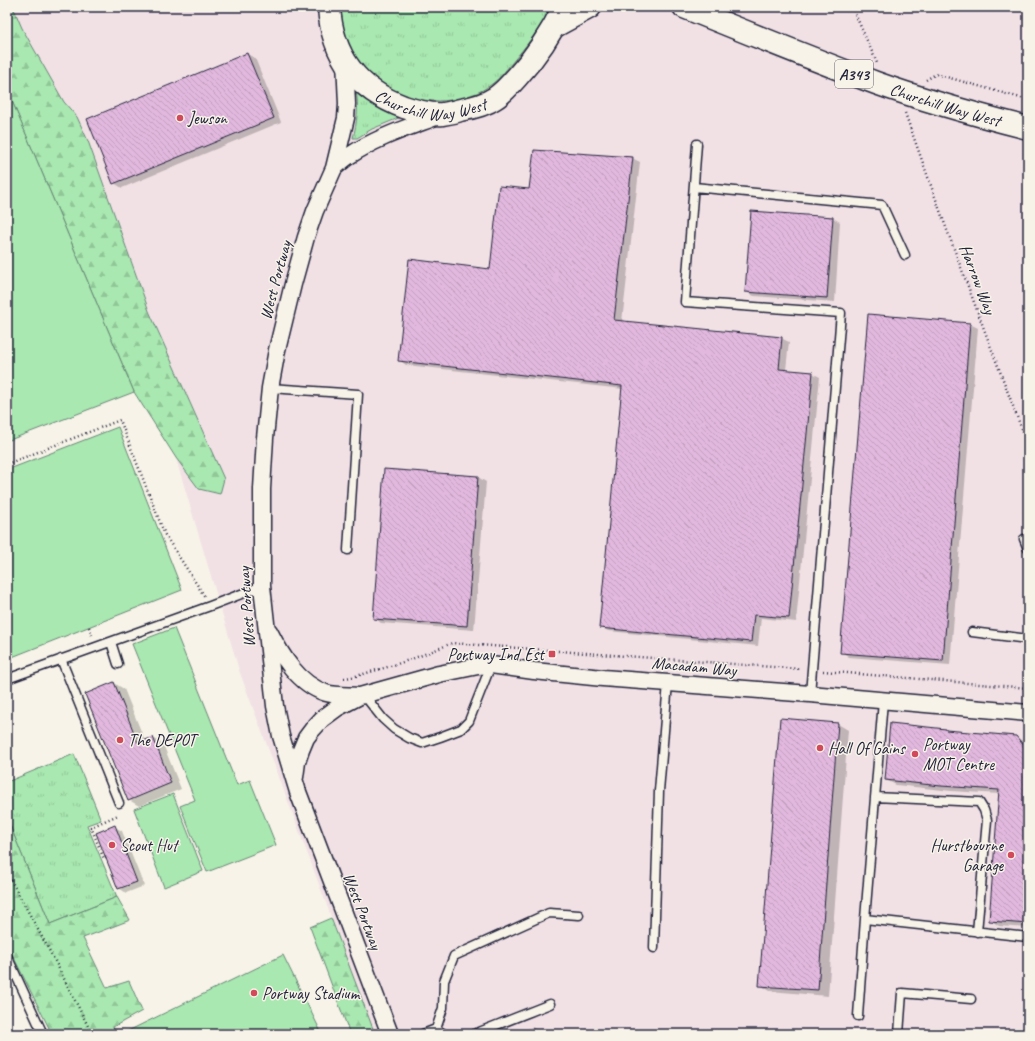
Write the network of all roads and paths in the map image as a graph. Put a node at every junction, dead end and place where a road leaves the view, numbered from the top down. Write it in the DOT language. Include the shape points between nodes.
graph roads {
  1 [pos="329,7"];
  2 [pos="590,7"];
  3 [pos="684,7"];
  4 [pos="852,7"];
  5 [pos="559,17"];
  6 [pos="345,61"];
  7 [pos="925,81"];
  8 [pos="878,83"];
  9 [pos="1028,100"];
  10 [pos="442,114"];
  11 [pos="908,121"];
  12 [pos="1028,128"];
  13 [pos="697,144"];
  14 [pos="334,168"];
  15 [pos="694,187"];
  16 [pos="905,255"];
  17 [pos="270,388"];
  18 [pos="1028,446"];
  19 [pos="7,464"];
  20 [pos="1024,539"];
  21 [pos="1028,549"];
  22 [pos="348,550"];
  23 [pos="262,586"];
  24 [pos="210,606"];
  25 [pos="265,624"];
  26 [pos="89,626"];
  27 [pos="972,632"];
  28 [pos="93,637"];
  29 [pos="1028,639"];
  30 [pos="111,642"];
  31 [pos="61,659"];
  32 [pos="118,664"];
  33 [pos="491,665"];
  34 [pos="7,679"];
  35 [pos="668,683"];
  36 [pos="810,694"];
  37 [pos="362,695"];
  38 [pos="883,701"];
  39 [pos="1028,713"];
  40 [pos="295,779"];
  41 [pos="875,797"];
  42 [pos="119,803"];
  43 [pos="106,858"];
  44 [pos="7,873"];
  45 [pos="578,915"];
  46 [pos="865,919"];
  47 [pos="977,932"];
  48 [pos="1028,937"];
  49 [pos="654,948"];
  50 [pos="7,956"];
  51 [pos="971,999"];
  52 [pos="550,1004"];
  53 [pos="858,1016"];
  54 [pos="436,1029"];
  55 [pos="43,1034"];
  56 [pos="92,1034"];
  57 [pos="390,1034"];
  58 [pos="423,1034"];
  59 [pos="444,1034"];
  60 [pos="474,1034"];
  61 [pos="899,1034"];
  1 -- 6 [label="main road, Churchill Way West" via="331,30"];
  2 -- 5 [label="main road, Churchill Way West"];
  3 -- 8 [label="main road, Churchill Way West / A343"];
  4 -- 8 [label="path" via="878,65"];
  5 -- 10 [label="main road, Churchill Way West" via="548,38 522,72 495,98 470,108"];
  6 -- 10 [label="main road, Churchill Way West" via="363,84 391,102 416,110"];
  6 -- 14 [label="street, West Portway" via="346,118"];
  7 -- 9 [label="path" via="936,74"];
  8 -- 12 [label="main road, Churchill Way West / A343"];
  10 -- 14 [label="street" via="367,145"];
  11 -- 18 [label="path, Harrow Way"];
  13 -- 15 [label="lane"];
  14 -- 17 [label="street, West Portway" via="306,237 285,315"];
  15 -- 16 [label="lane" via="882,205"];
  15 -- 36 [label="lane" via="685,302 841,313"];
  17 -- 22 [label="lane" via="358,394"];
  17 -- 23 [label="street, West Portway" via="262,488"];
  19 -- 24 [label="path" via="120,420 165,535"];
  20 -- 21 [label="lane"];
  23 -- 24 [label="lane"];
  23 -- 25 [label="street, West Portway"];
  24 -- 30 [label="lane"];
  25 -- 37 [label="street" via="285,659 307,683 327,693"];
  25 -- 40 [label="street, West Portway" via="274,706"];
  26 -- 28 [label="path"];
  27 -- 29 [label="lane"];
  30 -- 31 [label="lane"];
  30 -- 32 [label="lane"];
  31 -- 34 [label="lane"];
  31 -- 42 [label="lane"];
  33 -- 35 [label="street, Macadam Way"];
  33 -- 37 [label="street, Macadam Way" via="439,674"];
  33 -- 37 [label="lane" via="469,720 461,729 422,743 394,729"];
  35 -- 36 [label="street, Macadam Way"];
  35 -- 49 [label="lane" via="659,791"];
  36 -- 38 [label="street, Macadam Way"];
  37 -- 40 [label="street" via="337,708 312,730 301,750"];
  38 -- 39 [label="street, Macadam Way"];
  38 -- 41 [label="lane"];
  40 -- 57 [label="street, West Portway"];
  41 -- 46 [label="lane"];
  41 -- 47 [label="lane" via="979,802 987,820"];
  42 -- 43 [label="path" via="123,813 91,827 104,859"];
  44 -- 56 [label="path"];
  45 -- 54 [label="lane" via="549,914 454,956 444,981 443,1008"];
  46 -- 47 [label="lane"];
  46 -- 53 [label="lane"];
  47 -- 48 [label="lane"];
  50 -- 55 [label="lane"];
  51 -- 61 [label="lane" via="902,993"];
  52 -- 60 [label="lane"];
  54 -- 58 [label="lane"];
  54 -- 59 [label="lane"];
}
